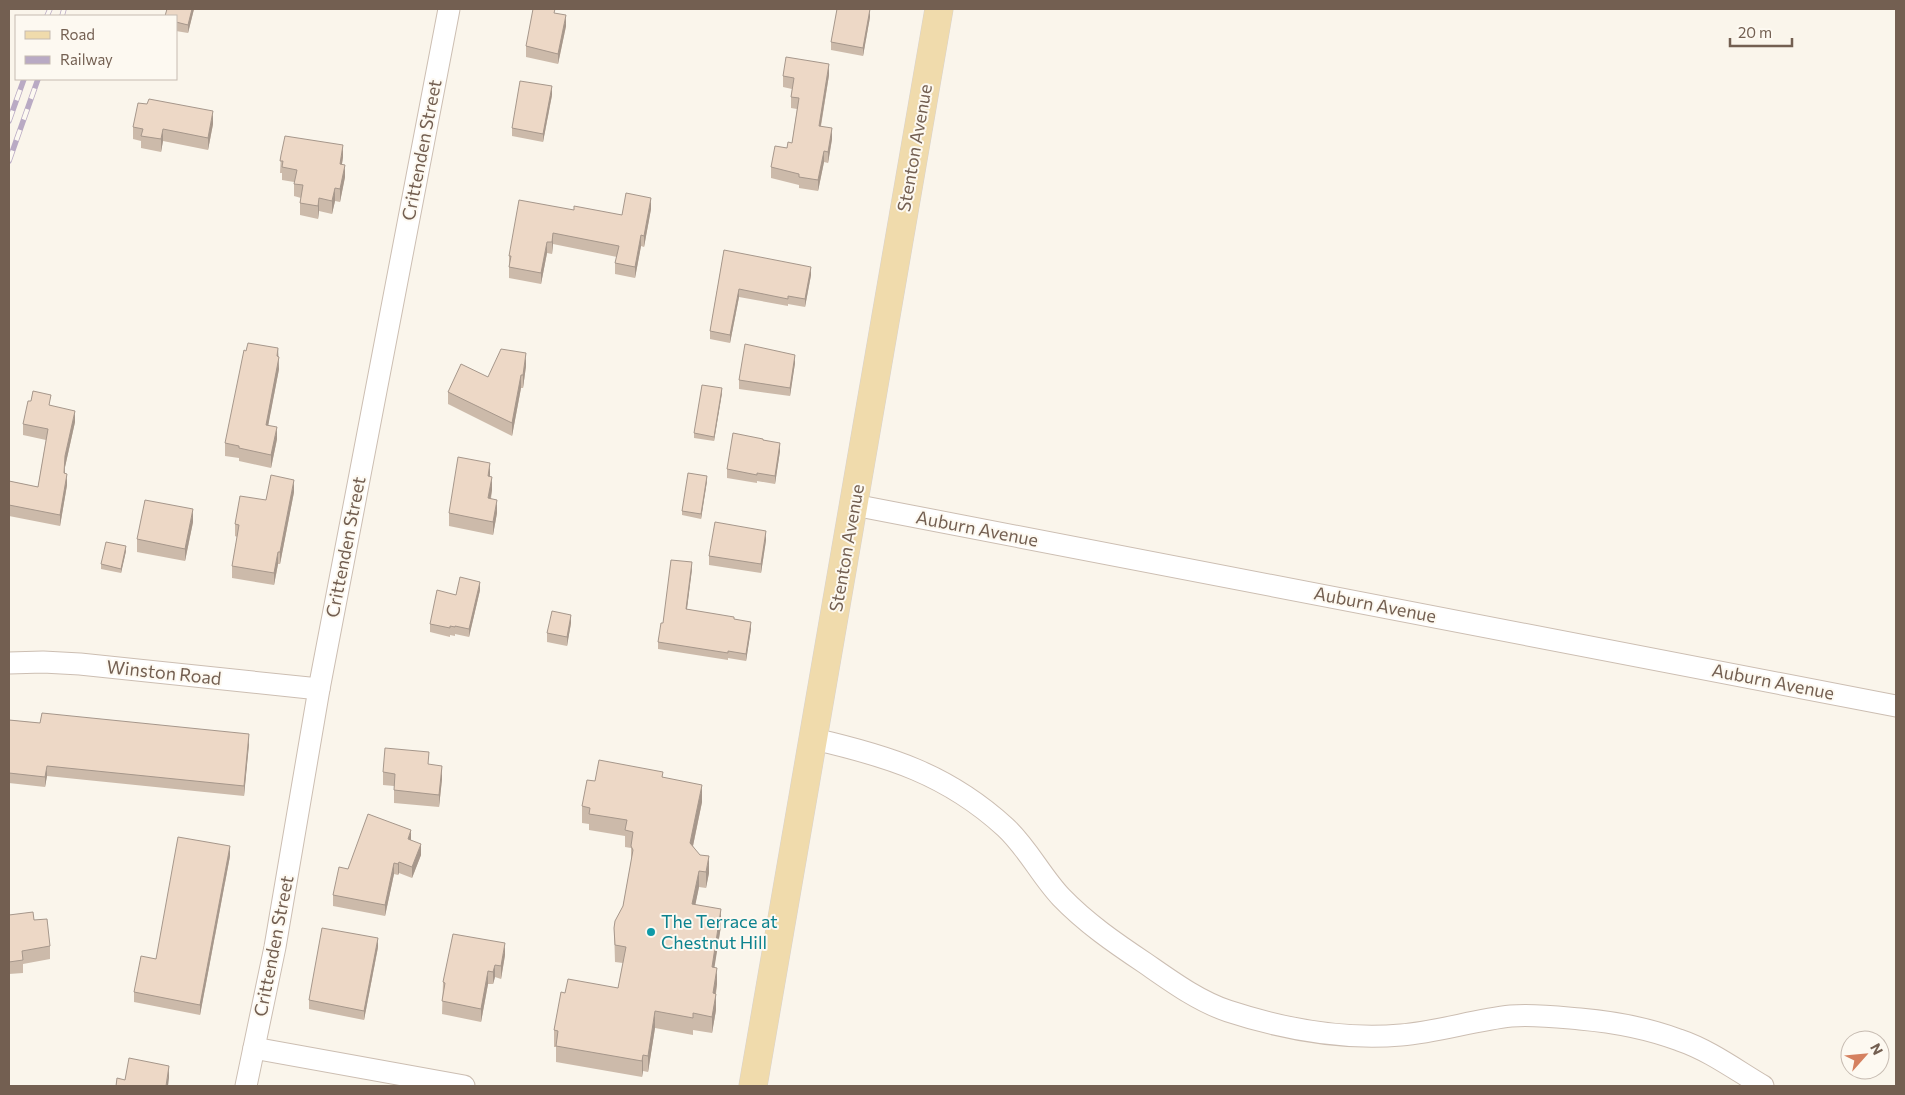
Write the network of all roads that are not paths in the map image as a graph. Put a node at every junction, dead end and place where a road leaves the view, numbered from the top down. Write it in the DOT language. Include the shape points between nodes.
graph roads {
  1 [pos="449,9"];
  2 [pos="939,9"];
  3 [pos="854,505"];
  4 [pos="9,663"];
  5 [pos="319,689"];
  6 [pos="1896,706"];
  7 [pos="814,739"];
  8 [pos="254,1048"];
  9 [pos="246,1086"];
  10 [pos="464,1086"];
  11 [pos="753,1086"];
  12 [pos="1763,1086"];
  1 -- 5 [label="street, Crittenden Street"];
  2 -- 3 [label="main road, Stenton Avenue"];
  3 -- 6 [label="street, Auburn Avenue"];
  3 -- 7 [label="main road, Stenton Avenue"];
  4 -- 5 [label="street, Winston Road" via="80,664"];
  5 -- 8 [label="street, Crittenden Street" via="275,947"];
  7 -- 11 [label="main road, Stenton Avenue"];
  7 -- 12 [label="street" via="905,764 950,786 1006,828 1060,896 1096,929 1171,981 1226,1010 1296,1029 1369,1035 1401,1035 1512,1016 1607,1021 1681,1040"];
  8 -- 9 [label="street, Crittenden Street"];
  8 -- 10 [label="street"];
}
